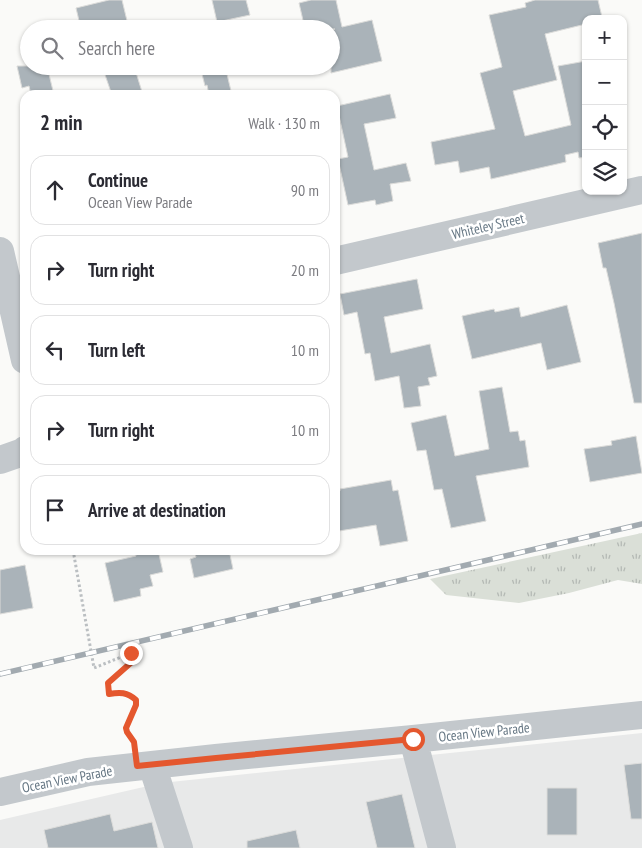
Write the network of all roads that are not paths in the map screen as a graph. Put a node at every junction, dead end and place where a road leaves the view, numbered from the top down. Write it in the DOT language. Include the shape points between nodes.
graph roads {
  1 [pos="642,190"];
  2 [pos="0,252"];
  3 [pos="340,261"];
  4 [pos="20,331"];
  5 [pos="20,453"];
  6 [pos="0,460"];
  7 [pos="642,715"];
  8 [pos="413,739"];
  9 [pos="144,765"];
  10 [pos="0,792"];
  11 [pos="179,848"];
  12 [pos="442,848"];
  1 -- 3 [label="street, Whiteley Street"];
  2 -- 4 [label="street"];
  5 -- 6 [label="street"];
  7 -- 8 [label="street, Ocean View Parade"];
  8 -- 9 [label="street, Ocean View Parade"];
  8 -- 12 [label="street"];
  9 -- 10 [label="street, Ocean View Parade" via="88,772"];
  9 -- 11 [label="street"];
}
